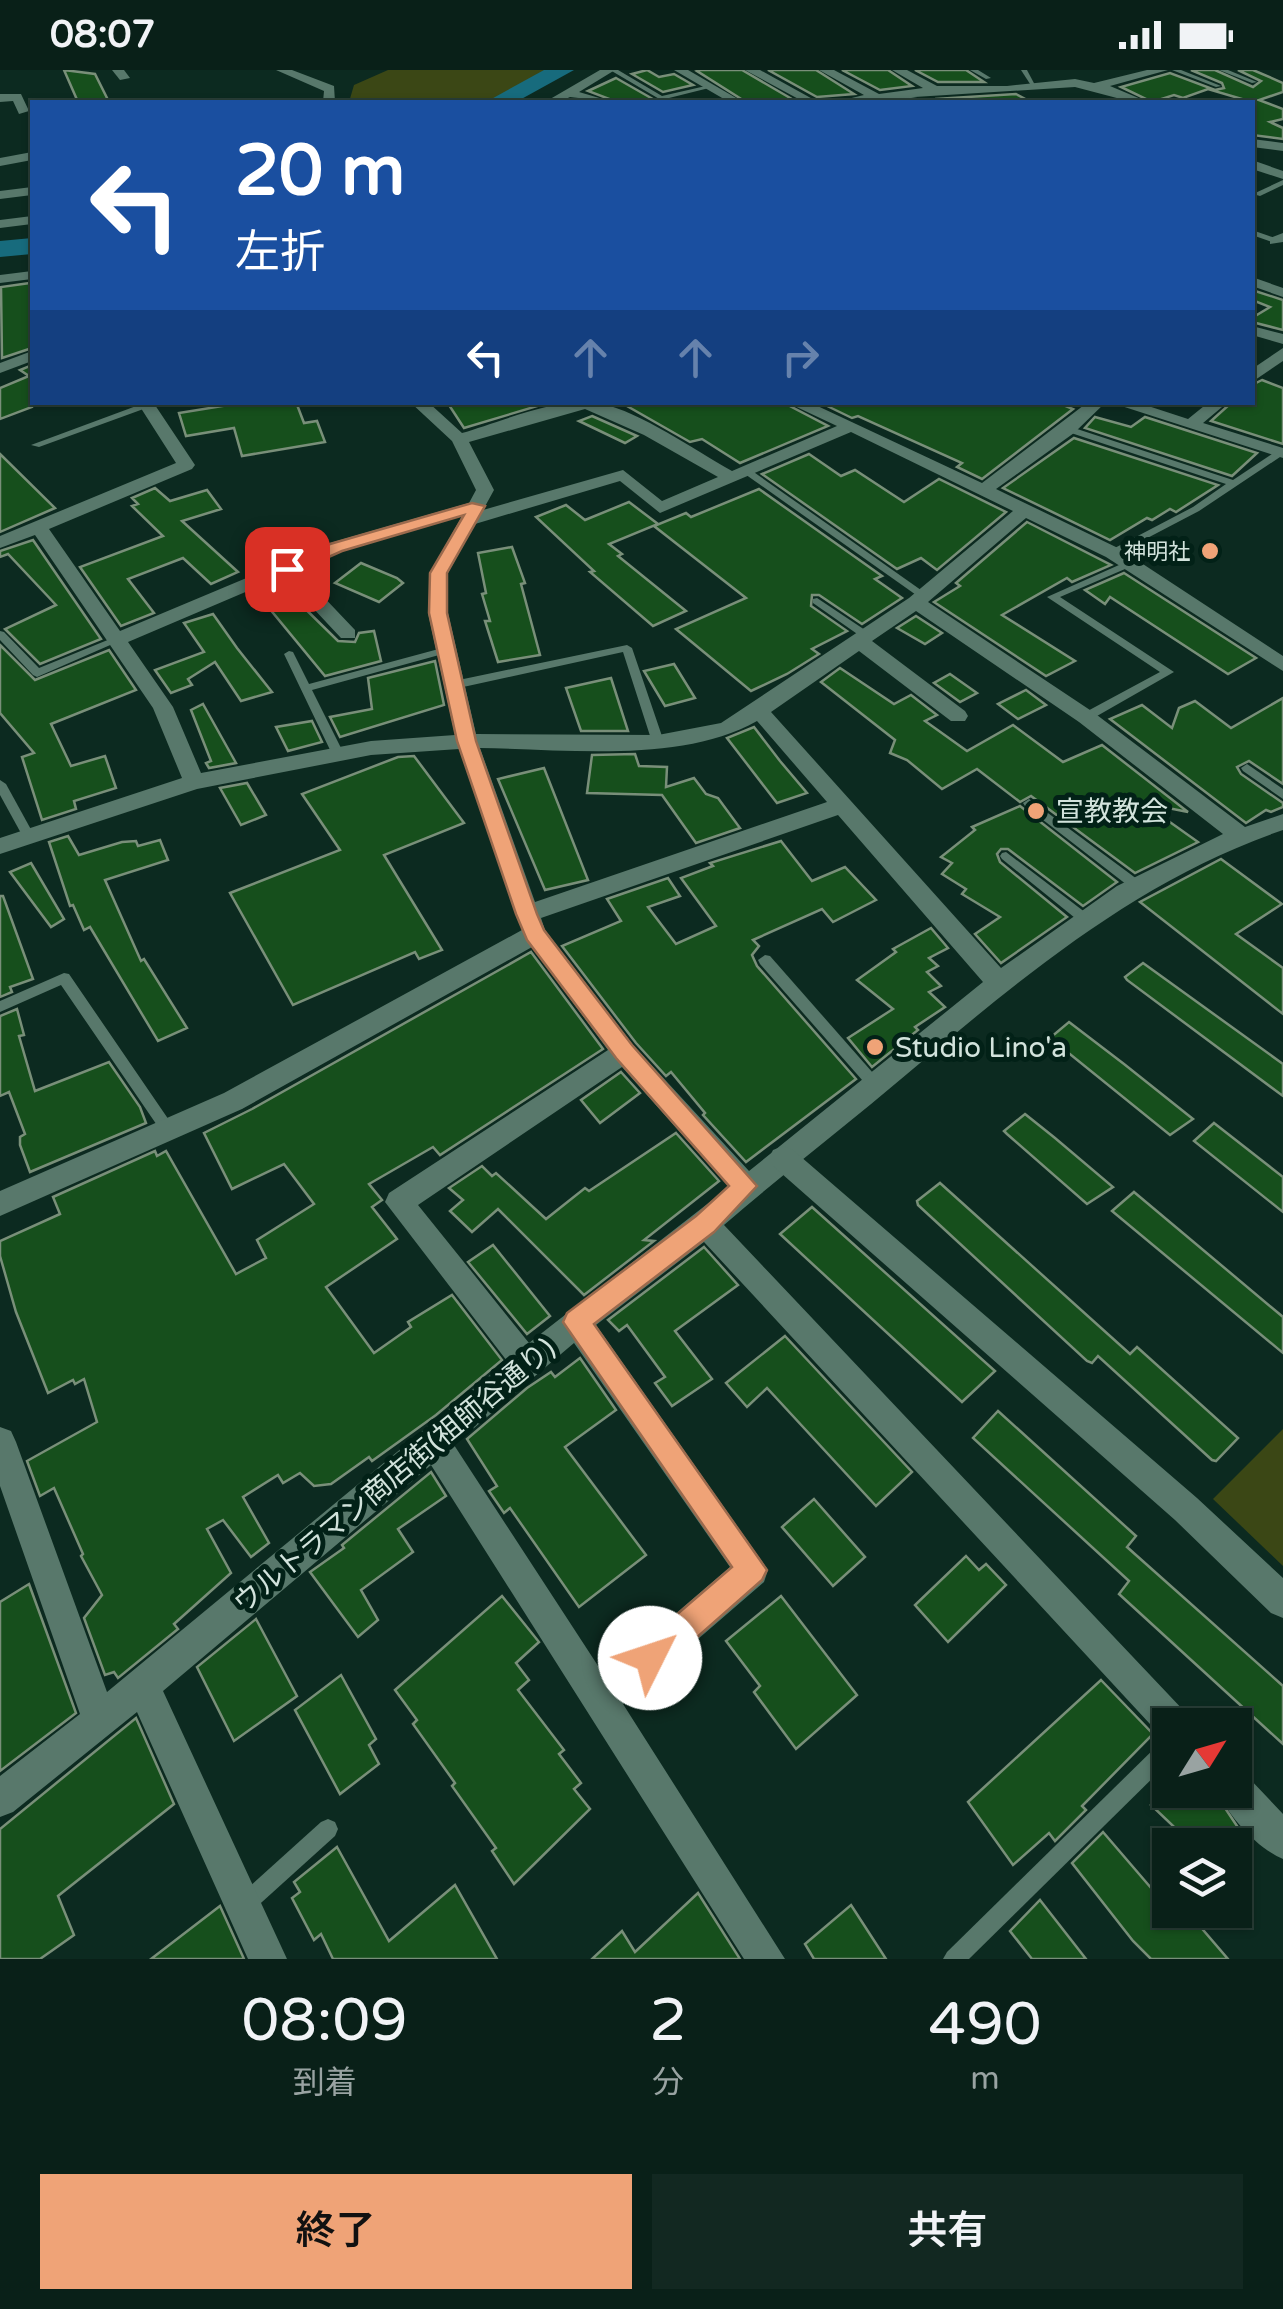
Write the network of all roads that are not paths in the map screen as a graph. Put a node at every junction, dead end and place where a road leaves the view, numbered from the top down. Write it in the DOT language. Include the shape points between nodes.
graph roads {
  1 [pos="282,70"];
  2 [pos="611,70"];
  3 [pos="680,70"];
  4 [pos="751,70"];
  5 [pos="825,70"];
  6 [pos="898,70"];
  7 [pos="973,70"];
  8 [pos="1024,70"];
  9 [pos="1162,70"];
  10 [pos="1176,70"];
  11 [pos="1222,70"];
  12 [pos="988,78"];
  13 [pos="1254,82"];
  14 [pos="1034,86"];
  15 [pos="1095,86"];
  16 [pos="1218,86"];
  17 [pos="710,87"];
  18 [pos="570,92"];
  19 [pos="932,96"];
  20 [pos="885,97"];
  21 [pos="0,98"];
  22 [pos="1210,98"];
  23 [pos="329,100"];
  24 [pos="555,100"];
  25 [pos="600,100"];
  26 [pos="734,100"];
  27 [pos="808,100"];
  28 [pos="859,100"];
  29 [pos="1136,100"];
  30 [pos="1200,100"];
  31 [pos="22,111"];
  32 [pos="1255,143"];
  33 [pos="1283,146"];
  34 [pos="30,156"];
  35 [pos="0,162"];
  36 [pos="1255,165"];
  37 [pos="1283,179"];
  38 [pos="30,191"];
  39 [pos="1257,194"];
  40 [pos="0,196"];
  41 [pos="30,220"];
  42 [pos="0,224"];
  43 [pos="1255,233"];
  44 [pos="30,236"];
  45 [pos="0,239"];
  46 [pos="1280,240"];
  47 [pos="30,275"];
  48 [pos="0,279"];
  49 [pos="1255,282"];
  50 [pos="1283,293"];
  51 [pos="1255,331"];
  52 [pos="1283,339"];
  53 [pos="1283,354"];
  54 [pos="30,357"];
  55 [pos="0,368"];
  56 [pos="1255,375"];
  57 [pos="143,405"];
  58 [pos="147,405"];
  59 [pos="421,405"];
  60 [pos="583,405"];
  61 [pos="594,405"];
  62 [pos="801,405"];
  63 [pos="1095,405"];
  64 [pos="1127,405"];
  65 [pos="1216,405"];
  66 [pos="1192,424"];
  67 [pos="851,426"];
  68 [pos="1068,429"];
  69 [pos="458,439"];
  70 [pos="36,445"];
  71 [pos="1282,452"];
  72 [pos="738,473"];
  73 [pos="1232,483"];
  74 [pos="984,489"];
  75 [pos="1025,510"];
  76 [pos="473,513"];
  77 [pos="39,528"];
  78 [pos="0,543"];
  79 [pos="1121,559"];
  80 [pos="287,569"];
  81 [pos="920,599"];
  82 [pos="818,601"];
  83 [pos="0,634"];
  84 [pos="348,634"];
  85 [pos="119,639"];
  86 [pos="863,639"];
  87 [pos="446,650"];
  88 [pos="289,654"];
  89 [pos="1283,665"];
  90 [pos="454,685"];
  91 [pos="306,688"];
  92 [pos="758,711"];
  93 [pos="958,716"];
  94 [pos="1086,717"];
  95 [pos="466,741"];
  96 [pos="658,742"];
  97 [pos="338,754"];
  98 [pos="1247,768"];
  99 [pos="194,782"];
  100 [pos="0,784"];
  101 [pos="1283,795"];
  102 [pos="1029,803"];
  103 [pos="843,806"];
  104 [pos="1283,822"];
  105 [pos="1239,834"];
  106 [pos="28,835"];
  107 [pos="0,846"];
  108 [pos="1006,856"];
  109 [pos="1136,885"];
  110 [pos="1086,920"];
  111 [pos="531,924"];
  112 [pos="765,960"];
  113 [pos="999,983"];
  114 [pos="0,1008"];
  115 [pos="624,1052"];
  116 [pos="875,1086"];
  117 [pos="168,1130"];
  118 [pos="783,1158"];
  119 [pos="745,1186"];
  120 [pos="0,1204"];
  121 [pos="705,1224"];
  122 [pos="576,1322"];
  123 [pos="527,1363"];
  124 [pos="0,1442"];
  125 [pos="434,1442"];
  126 [pos="1283,1601"];
  127 [pos="143,1687"];
  128 [pos="599,1702"];
  129 [pos="1158,1708"];
  130 [pos="100,1722"];
  131 [pos="1152,1764"];
  132 [pos="0,1799"];
  133 [pos="1252,1808"];
  134 [pos="328,1828"];
  135 [pos="1283,1840"];
  136 [pos="244,1904"];
  137 [pos="268,1959"];
  138 [pos="766,1959"];
  139 [pos="954,1959"];
  1 -- 23 [label="street" via="330,89"];
  2 -- 17 [label="lane" via="661,98"];
  2 -- 18 [label="street"];
  3 -- 17 [label="street"];
  4 -- 27 [label="street"];
  5 -- 20 [label="street"];
  6 -- 19 [label="street"];
  7 -- 12 [label="lane"];
  8 -- 14 [label="lane"];
  9 -- 15 [label="street"];
  10 -- 16 [label="lane"];
  11 -- 13 [label="lane"];
  14 -- 15 [label="street"];
  14 -- 19 [label="street"];
  15 -- 29 [label="street"];
  17 -- 26 [label="street"];
  18 -- 24 [label="street"];
  18 -- 25 [label="street"];
  19 -- 20 [label="street"];
  20 -- 28 [label="street"];
  21 -- 31 [label="street" via="17,97"];
  22 -- 30 [label="lane"];
  32 -- 33 [label="street"];
  34 -- 35 [label="street"];
  36 -- 37 [label="street"];
  37 -- 39 [label="lane"];
  38 -- 40 [label="street"];
  41 -- 42 [label="street"];
  43 -- 46 [label="lane"];
  44 -- 45 [label="street"];
  47 -- 48 [label="street"];
  49 -- 50 [label="street"];
  51 -- 52 [label="street"];
  53 -- 56 [label="street"];
  54 -- 55 [label="street"];
  57 -- 70 [label="lane"];
  58 -- 77 [label="street" via="186,465"];
  59 -- 69 [label="street"];
  60 -- 69 [label="street"];
  61 -- 72 [label="street"];
  62 -- 67 [label="street"];
  63 -- 68 [label="street"];
  64 -- 66 [label="street"];
  65 -- 66 [label="street"];
  66 -- 71 [label="street"];
  67 -- 72 [label="street"];
  67 -- 74 [label="street"];
  68 -- 73 [label="lane"];
  68 -- 74 [label="street"];
  69 -- 76 [label="street" via="485,490"];
  71 -- 73 [label="lane"];
  72 -- 76 [label="street" via="660,508 623,475"];
  72 -- 81 [label="lane"];
  73 -- 79 [label="lane"];
  74 -- 75 [label="street"];
  75 -- 79 [label="street"];
  75 -- 81 [label="street"];
  76 -- 80 [label="street" via="336,547"];
  76 -- 87 [label="street" via="438,573"];
  77 -- 78 [label="street"];
  77 -- 85 [label="street"];
  79 -- 89 [label="street"];
  79 -- 94 [label="lane" via="1052,597 1168,672"];
  80 -- 84 [label="street"];
  80 -- 85 [label="street"];
  81 -- 86 [label="street"];
  81 -- 94 [label="street"];
  82 -- 86 [label="lane"];
  83 -- 85 [label="lane" via="37,673"];
  85 -- 99 [label="street" via="164,708"];
  86 -- 92 [label="street"];
  86 -- 93 [label="street"];
  87 -- 90 [label="street"];
  87 -- 91 [label="lane"];
  88 -- 91 [label="lane"];
  90 -- 95 [label="street"];
  90 -- 96 [label="lane" via="627,648"];
  91 -- 97 [label="lane"];
  92 -- 96 [label="street" via="727,729"];
  92 -- 103 [label="street"];
  94 -- 105 [label="street"];
  95 -- 96 [label="street"];
  95 -- 97 [label="street"];
  95 -- 111 [label="street"];
  97 -- 99 [label="street"];
  98 -- 101 [label="lane"];
  99 -- 106 [label="street"];
  100 -- 106 [label="lane"];
  102 -- 109 [label="lane"];
  103 -- 111 [label="street"];
  103 -- 113 [label="street"];
  104 -- 105 [label="street, ウルトラマン商店街(祖師谷通り)"];
  105 -- 109 [label="street, ウルトラマン商店街(祖師谷通り)"];
  106 -- 107 [label="street"];
  108 -- 110 [label="lane"];
  109 -- 110 [label="street, ウルトラマン商店街(祖師谷通り)"];
  110 -- 113 [label="street, ウルトラマン商店街(祖師谷通り)"];
  111 -- 115 [label="street"];
  111 -- 117 [label="street" via="233,1101"];
  112 -- 116 [label="lane"];
  113 -- 116 [label="street, ウルトラマン商店街(祖師谷通り)"];
  114 -- 117 [label="lane" via="64,978"];
  115 -- 119 [label="street"];
  115 -- 123 [label="street" via="399,1202"];
  116 -- 118 [label="street, ウルトラマン商店街(祖師谷通り)"];
  117 -- 120 [label="street"];
  118 -- 119 [label="street, ウルトラマン商店街(祖師谷通り)"];
  118 -- 126 [label="street"];
  119 -- 121 [label="street, ウルトラマン商店街(祖師谷通り)"];
  121 -- 122 [label="street, ウルトラマン商店街(祖師谷通り)"];
  121 -- 129 [label="street"];
  122 -- 123 [label="street, ウルトラマン商店街(祖師谷通り)"];
  122 -- 128 [label="street" via="752,1570"];
  123 -- 125 [label="street, ウルトラマン商店街(祖師谷通り)"];
  124 -- 130 [label="street"];
  125 -- 127 [label="street, ウルトラマン商店街(祖師谷通り)"];
  125 -- 128 [label="street"];
  127 -- 130 [label="street, ウルトラマン商店街(祖師谷通り)"];
  127 -- 136 [label="street"];
  128 -- 138 [label="street"];
  130 -- 132 [label="street, ウルトラマン商店街(祖師谷通り)"];
  131 -- 139 [label="lane"];
  133 -- 135 [label="street"];
  134 -- 136 [label="lane"];
  136 -- 137 [label="street"];
}
